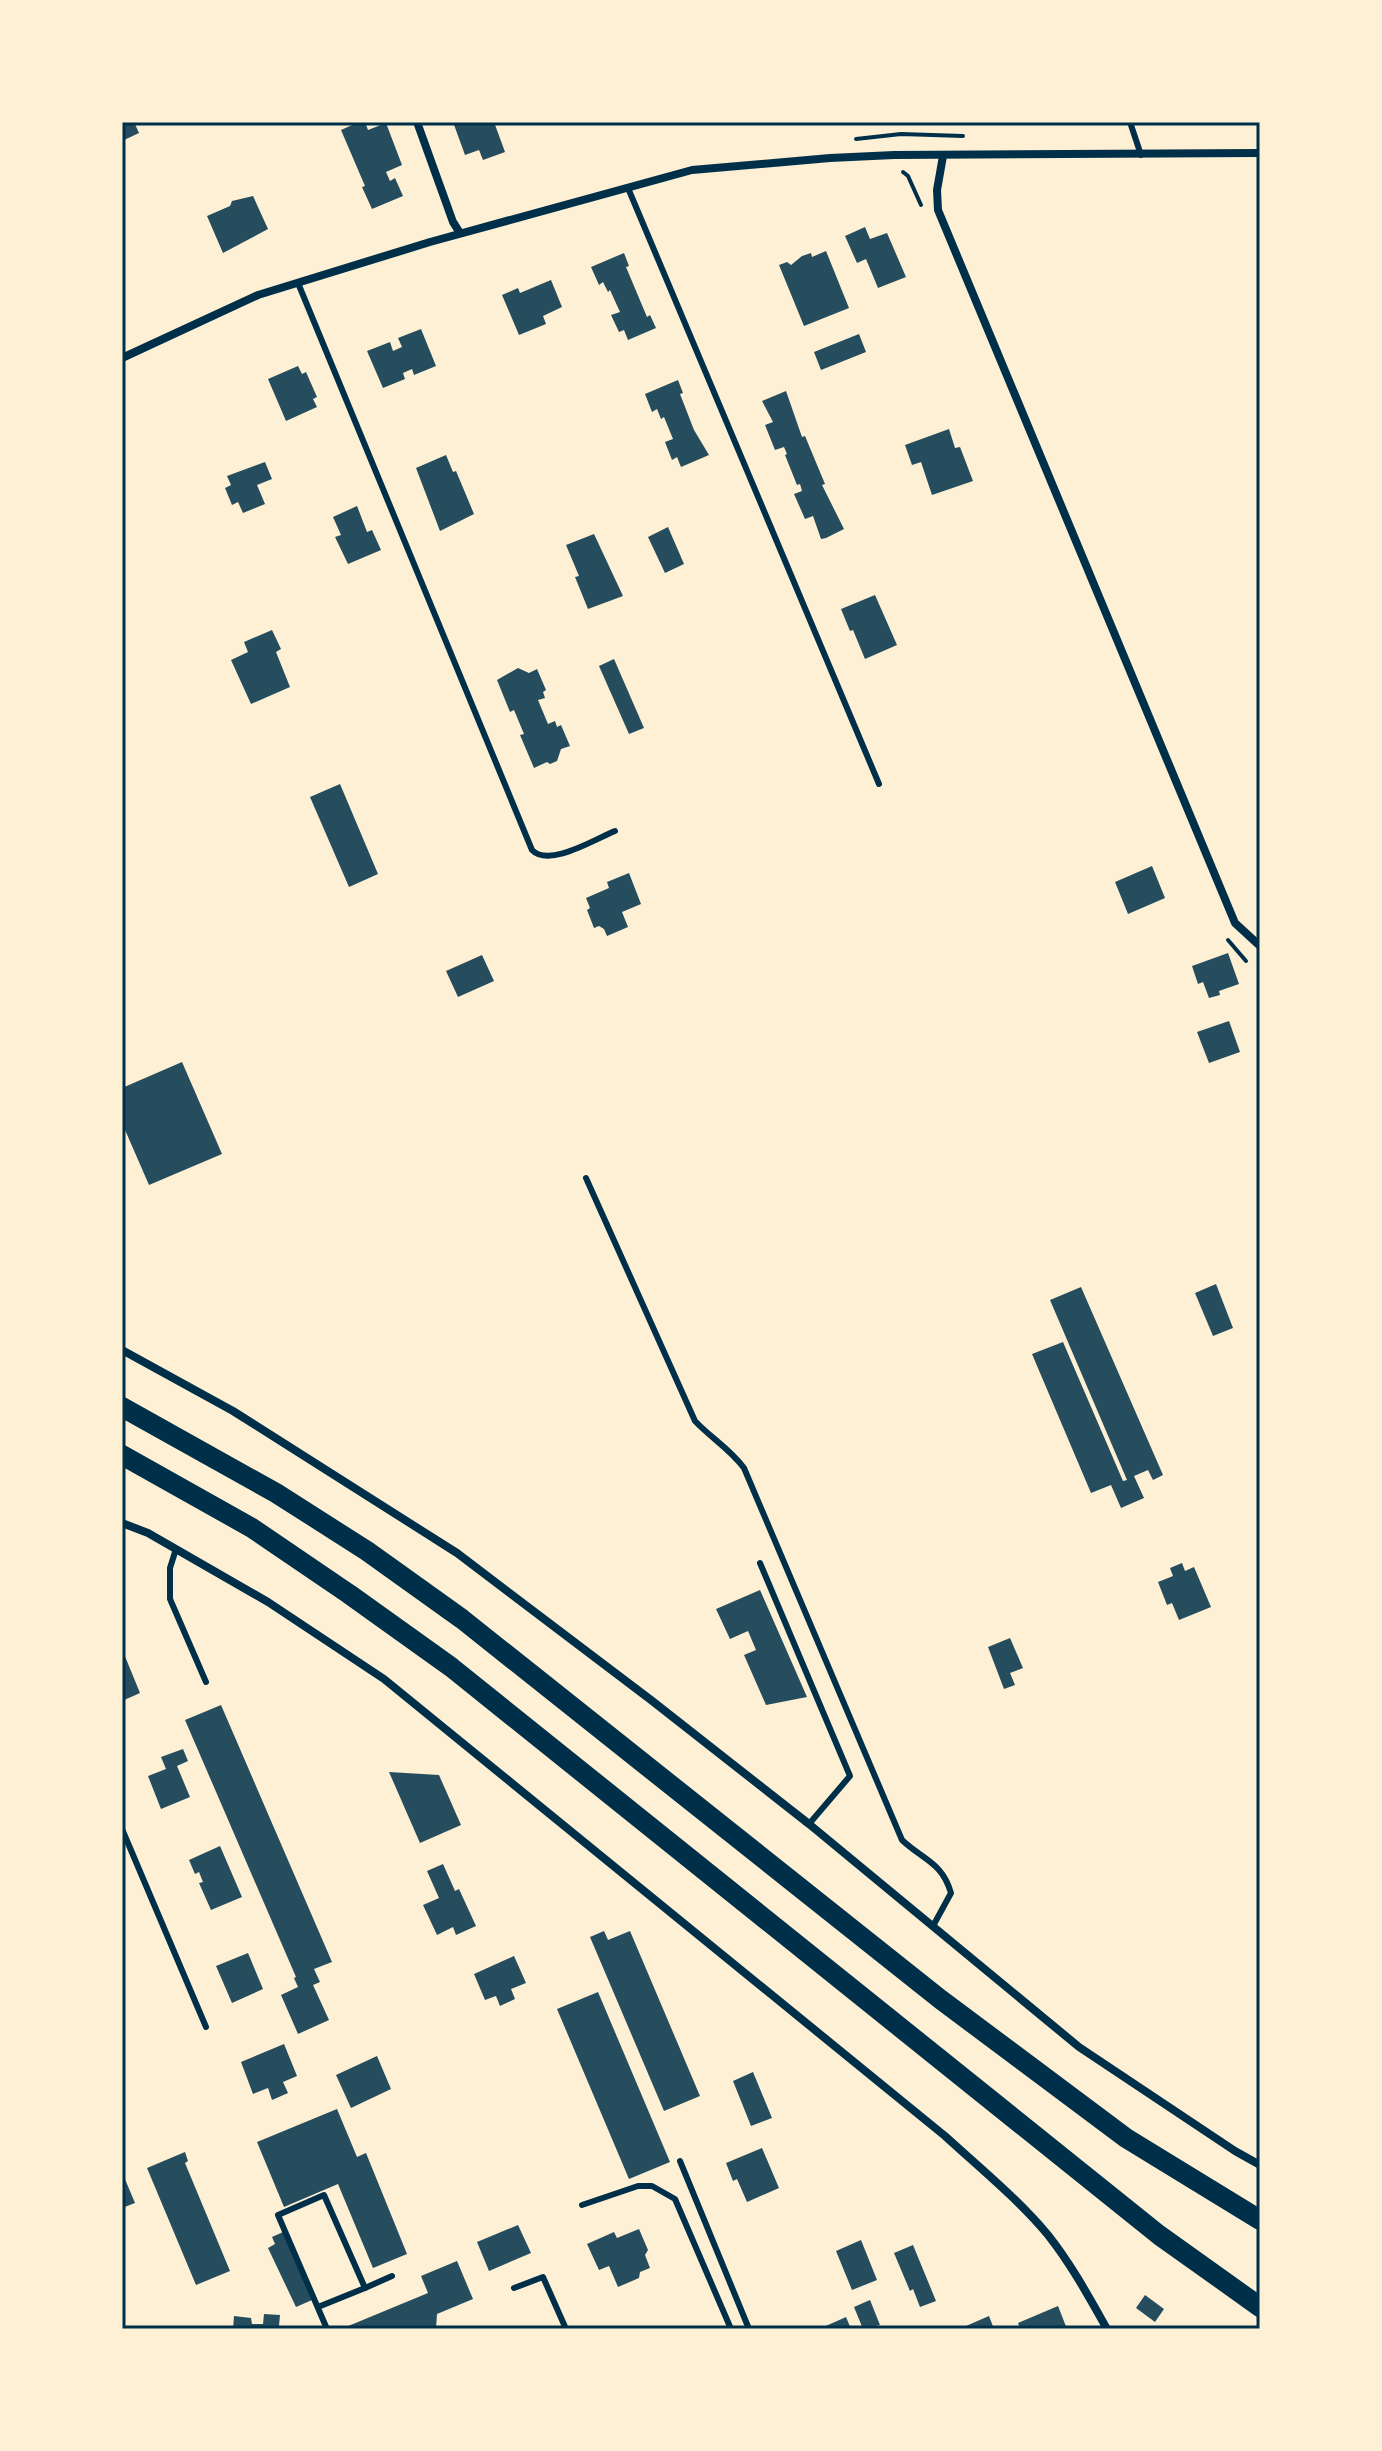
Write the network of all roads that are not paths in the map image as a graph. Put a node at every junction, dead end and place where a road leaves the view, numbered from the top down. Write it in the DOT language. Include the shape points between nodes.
graph roads {
  1 [pos="417,122"];
  2 [pos="1130,122"];
  3 [pos="1260,153"];
  4 [pos="1141,155"];
  5 [pos="943,156"];
  6 [pos="628,188"];
  7 [pos="460,233"];
  8 [pos="298,283"];
  9 [pos="122,358"];
  10 [pos="879,784"];
  11 [pos="615,831"];
  12 [pos="1260,946"];
  13 [pos="1260,965"];
  14 [pos="1260,980"];
  15 [pos="586,1178"];
  16 [pos="122,1350"];
  17 [pos="122,1407"];
  18 [pos="122,1455"];
  19 [pos="122,1523"];
  20 [pos="176,1549"];
  21 [pos="760,1563"];
  22 [pos="206,1682"];
  23 [pos="809,1824"];
  24 [pos="122,1829"];
  25 [pos="933,1926"];
  26 [pos="206,2027"];
  27 [pos="680,2161"];
  28 [pos="1260,2165"];
  29 [pos="582,2205"];
  30 [pos="1260,2220"];
  31 [pos="392,2276"];
  32 [pos="365,2288"];
  33 [pos="514,2288"];
  34 [pos="318,2307"];
  35 [pos="1260,2307"];
  36 [pos="327,2329"];
  37 [pos="566,2329"];
  38 [pos="731,2329"];
  39 [pos="749,2329"];
  40 [pos="1107,2329"];
  1 -- 7 [label="street"];
  2 -- 4 [label="lane"];
  3 -- 4 [label="street"];
  4 -- 5 [label="street"];
  5 -- 6 [label="street" via="830,158 692,170"];
  5 -- 12 [label="street" via="938,210 1235,923"];
  6 -- 7 [label="street"];
  6 -- 10 [label="lane"];
  7 -- 8 [label="street"];
  8 -- 9 [label="street" via="228,307"];
  8 -- 11 [label="lane" via="532,850 554,857"];
  13 -- 14 [label="lane"];
  15 -- 25 [label="lane" via="695,1421 730,1449 744,1468 902,1840 947,1880 951,1893"];
  16 -- 23 [label="street" via="233,1411 457,1553"];
  17 -- 30 [label="main road" via="367,1551 462,1619 940,1999 1126,2138"];
  18 -- 35 [label="main road" via="252,1528 451,1667 1159,2235"];
  19 -- 20 [label="street"];
  20 -- 22 [label="lane" via="170,1599"];
  20 -- 40 [label="street" via="384,1679 945,2136 1047,2235"];
  21 -- 23 [label="lane" via="850,1776"];
  23 -- 25 [label="street"];
  24 -- 26 [label="lane"];
  25 -- 28 [label="street" via="1079,2047"];
  27 -- 39 [label="lane"];
  29 -- 38 [label="lane" via="638,2186 652,2186 675,2199"];
  31 -- 32 [label="lane"];
  32 -- 34 [label="lane"];
  32 -- 34 [label="lane" via="324,2195 278,2215"];
  33 -- 37 [label="lane" via="543,2277"];
  34 -- 36 [label="lane"];
}
